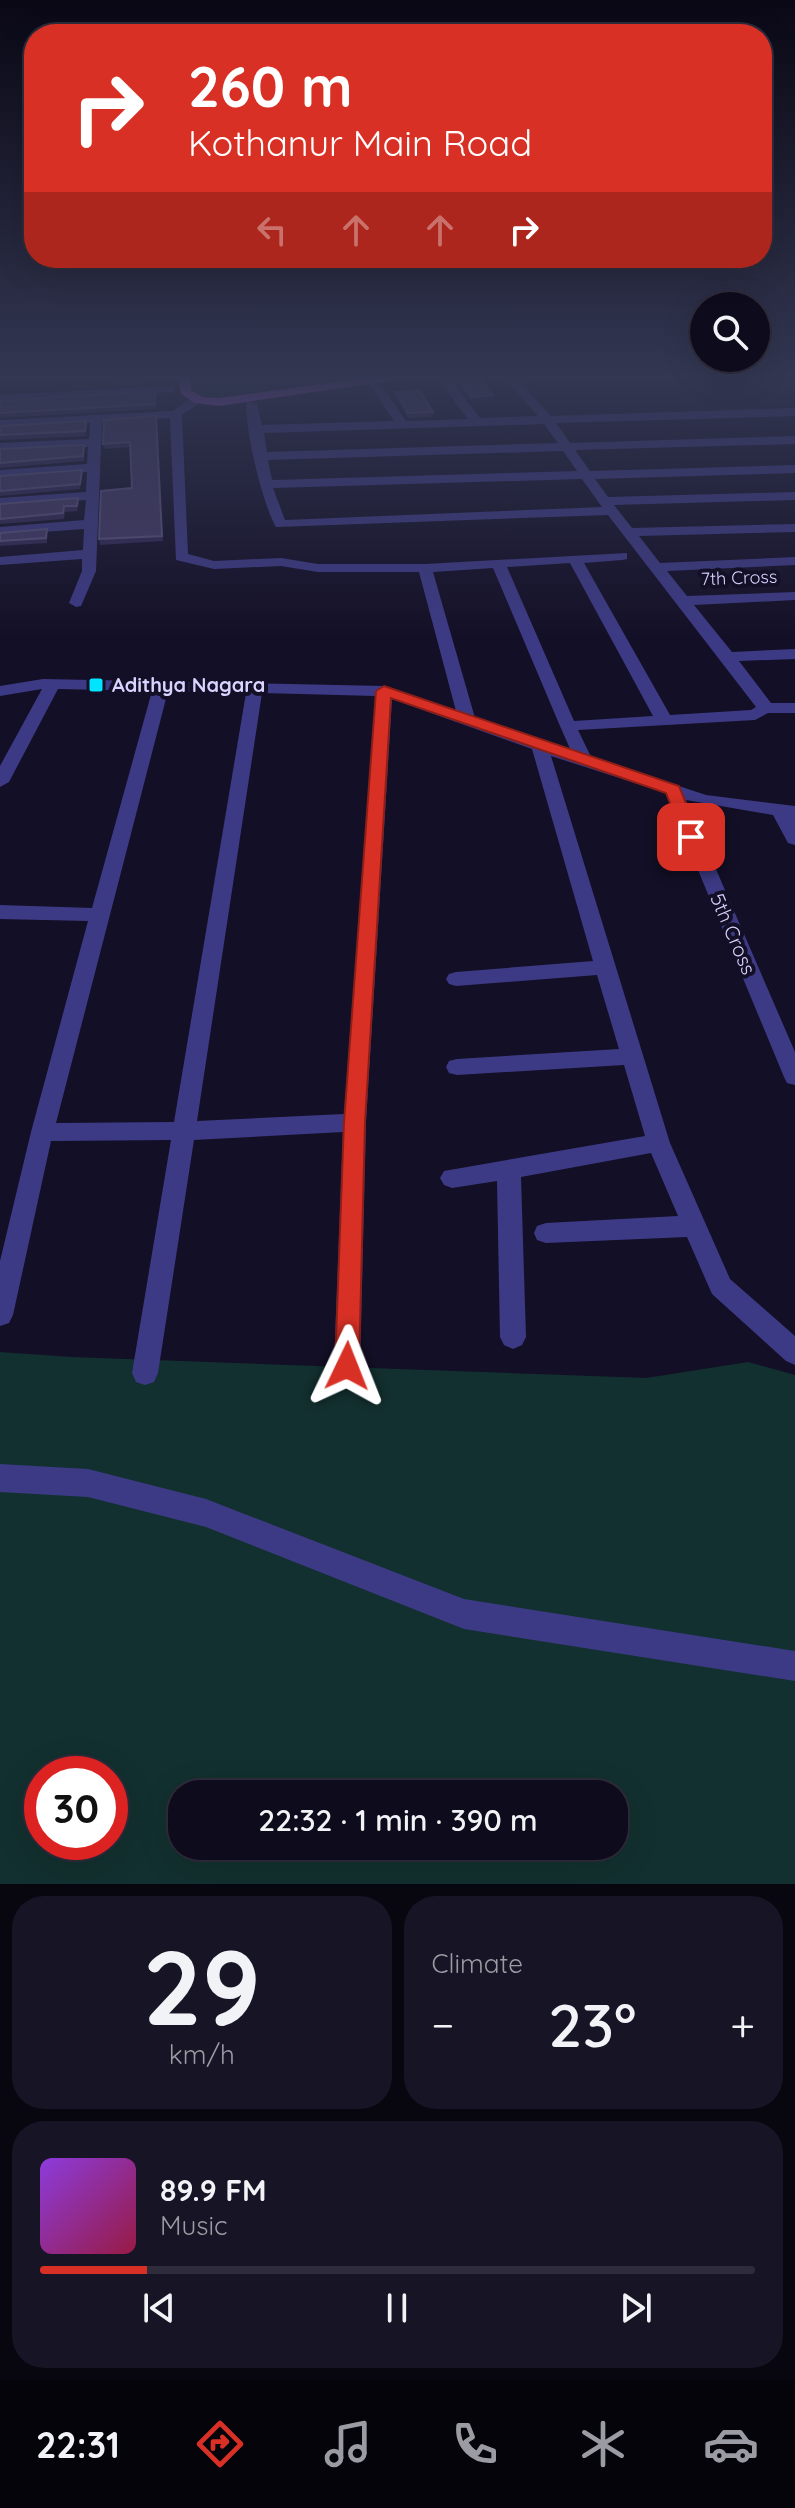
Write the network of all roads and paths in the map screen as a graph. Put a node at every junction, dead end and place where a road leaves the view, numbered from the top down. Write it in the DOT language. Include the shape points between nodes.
graph roads {
  1 [pos="93,463"];
  2 [pos="184,463"];
  3 [pos="264,463"];
  4 [pos="576,463"];
  5 [pos="93,468"];
  6 [pos="795,469"];
  7 [pos="0,474"];
  8 [pos="584,476"];
  9 [pos="267,484"];
  10 [pos="91,496"];
  11 [pos="795,496"];
  12 [pos="0,502"];
  13 [pos="607,506"];
  14 [pos="89,524"];
  15 [pos="795,528"];
  16 [pos="0,531"];
  17 [pos="628,532"];
  18 [pos="88,554"];
  19 [pos="622,556"];
  20 [pos="575,560"];
  21 [pos="0,561"];
  22 [pos="795,561"];
  23 [pos="498,563"];
  24 [pos="656,567"];
  25 [pos="425,568"];
  26 [pos="795,596"];
  27 [pos="686,601"];
  28 [pos="76,603"];
  29 [pos="795,654"];
  30 [pos="729,657"];
  31 [pos="53,684"];
  32 [pos="161,686"];
  33 [pos="255,688"];
  34 [pos="0,691"];
  35 [pos="384,691"];
  36 [pos="764,708"];
  37 [pos="795,708"];
  38 [pos="664,720"];
  39 [pos="467,721"];
  40 [pos="568,726"];
  41 [pos="539,745"];
  42 [pos="583,759"];
  43 [pos="0,782"];
  44 [pos="673,790"];
  45 [pos="788,812"];
  46 [pos="795,839"];
  47 [pos="0,912"];
  48 [pos="100,915"];
  49 [pos="606,967"];
  50 [pos="456,979"];
  51 [pos="633,1056"];
  52 [pos="457,1067"];
  53 [pos="795,1077"];
  54 [pos="355,1122"];
  55 [pos="184,1131"];
  56 [pos="42,1132"];
  57 [pos="658,1143"];
  58 [pos="509,1170"];
  59 [pos="452,1178"];
  60 [pos="694,1226"];
  61 [pos="546,1233"];
  62 [pos="0,1315"];
  63 [pos="513,1337"];
  64 [pos="795,1353"];
  65 [pos="347,1366"];
  66 [pos="145,1373"];
  67 [pos="0,1478"];
  68 [pos="795,1666"];
  1 -- 5 [label="street"];
  2 -- 25 [label="street" via="181,557 214,565"];
  3 -- 9 [label="street"];
  4 -- 8 [label="street"];
  5 -- 7 [label="street"];
  5 -- 10 [label="street"];
  6 -- 8 [label="street"];
  8 -- 9 [label="street"];
  8 -- 13 [label="street"];
  9 -- 13 [label="street" via="278,523 284,525"];
  10 -- 12 [label="street"];
  10 -- 14 [label="street"];
  11 -- 13 [label="street"];
  13 -- 17 [label="street"];
  14 -- 16 [label="street"];
  14 -- 18 [label="street"];
  15 -- 17 [label="street"];
  17 -- 24 [label="street"];
  18 -- 21 [label="street"];
  18 -- 28 [label="street" via="89,571"];
  19 -- 20 [label="street"];
  20 -- 23 [label="street"];
  20 -- 38 [label="street"];
  22 -- 24 [label="street"];
  23 -- 25 [label="street"];
  23 -- 40 [label="street"];
  24 -- 27 [label="street"];
  25 -- 39 [label="street"];
  26 -- 27 [label="street, 7th Cross"];
  27 -- 30 [label="street"];
  29 -- 30 [label="street"];
  30 -- 36 [label="street"];
  31 -- 32 [label="street"];
  31 -- 34 [label="street"];
  31 -- 43 [label="street"];
  32 -- 33 [label="street"];
  32 -- 48 [label="street"];
  33 -- 35 [label="street"];
  33 -- 55 [label="street"];
  35 -- 39 [label="street"];
  35 -- 54 [label="street"];
  36 -- 37 [label="street"];
  36 -- 38 [label="street" via="755,715"];
  38 -- 40 [label="street"];
  39 -- 41 [label="street"];
  40 -- 42 [label="street"];
  41 -- 42 [label="street"];
  41 -- 49 [label="street"];
  42 -- 44 [label="street"];
  44 -- 45 [label="street"];
  44 -- 53 [label="street, 5th Cross"];
  45 -- 46 [label="street"];
  47 -- 48 [label="street"];
  48 -- 56 [label="street"];
  49 -- 50 [label="street"];
  49 -- 51 [label="street"];
  51 -- 52 [label="street"];
  51 -- 57 [label="street"];
  54 -- 55 [label="street"];
  54 -- 65 [label="street"];
  55 -- 56 [label="street"];
  55 -- 66 [label="street"];
  56 -- 62 [label="street"];
  57 -- 58 [label="street"];
  57 -- 60 [label="street"];
  58 -- 59 [label="street"];
  58 -- 63 [label="street"];
  60 -- 61 [label="street"];
  60 -- 64 [label="street" via="721,1286"];
  67 -- 68 [label="street" via="88,1483 206,1513 464,1614"];
}
